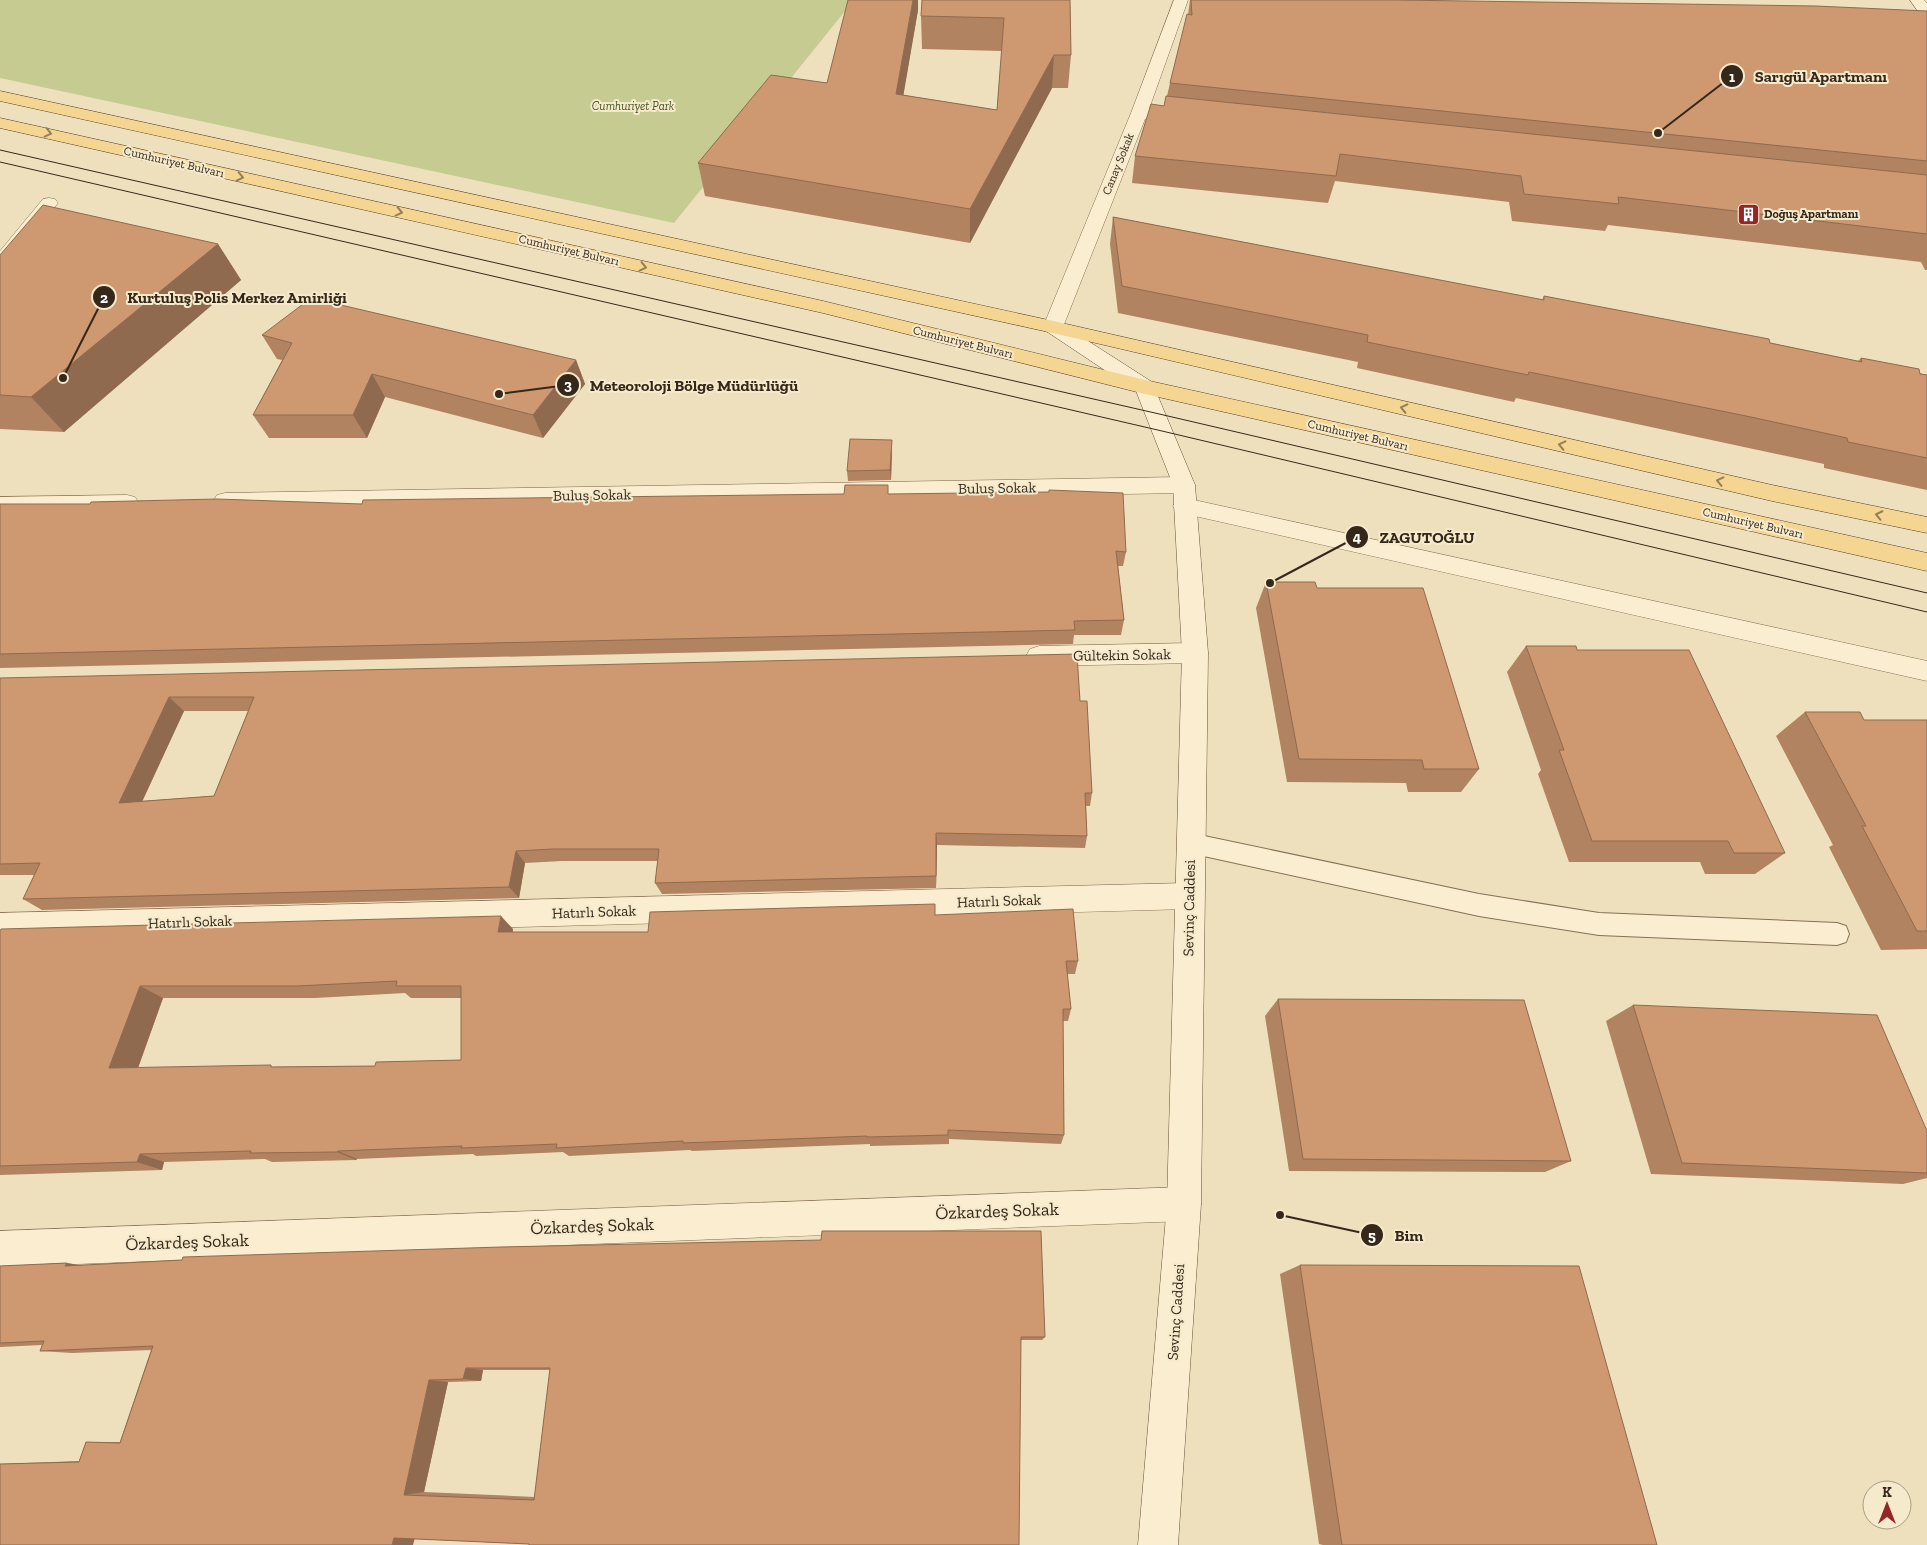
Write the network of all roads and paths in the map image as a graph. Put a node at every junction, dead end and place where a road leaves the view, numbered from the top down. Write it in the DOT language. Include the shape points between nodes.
graph roads {
  1 [pos="1181,0"];
  2 [pos="1917,0"];
  3 [pos="1927,14"];
  4 [pos="0,96"];
  5 [pos="1139,112"];
  6 [pos="1198,119"];
  7 [pos="0,123"];
  8 [pos="49,203"];
  9 [pos="0,263"];
  10 [pos="1053,327"];
  11 [pos="1145,387"];
  12 [pos="1184,496"];
  13 [pos="149,502"];
  14 [pos="209,502"];
  15 [pos="0,505"];
  16 [pos="1927,526"];
  17 [pos="1927,562"];
  18 [pos="1195,653"];
  19 [pos="1016,657"];
  20 [pos="1927,671"];
  21 [pos="1190,843"];
  22 [pos="1189,896"];
  23 [pos="0,928"];
  24 [pos="1837,934"];
  25 [pos="1184,1204"];
  26 [pos="0,1249"];
  27 [pos="1158,1545"];
  1 -- 5 [label="street, Canay Sokak"];
  2 -- 3 [label="street"];
  4 -- 10 [label="main road, Cumhuriyet Bulvarı"];
  5 -- 6 [label="street"];
  5 -- 10 [label="street, Canay Sokak"];
  7 -- 11 [label="main road, Cumhuriyet Bulvarı, one-way" via="823,308"];
  8 -- 9 [label="street"];
  10 -- 11 [label="street"];
  16 -- 10 [label="main road, Cumhuriyet Bulvarı, one-way"];
  11 -- 12 [label="street, Sevinç Caddesi"];
  11 -- 17 [label="main road, Cumhuriyet Bulvarı"];
  12 -- 14 [label="street, Buluş Sokak"];
  12 -- 18 [label="street, Sevinç Caddesi"];
  12 -- 20 [label="street, Buluş Sokak"];
  13 -- 15 [label="street"];
  18 -- 19 [label="street, Gültekin Sokak"];
  18 -- 21 [label="street, Sevinç Caddesi"];
  21 -- 22 [label="street, Sevinç Caddesi"];
  21 -- 24 [label="lane" via="1479,905 1599,924"];
  22 -- 23 [label="street, Hatırlı Sokak"];
  22 -- 25 [label="street, Sevinç Caddesi"];
  25 -- 26 [label="street, Özkardeş Sokak"];
  25 -- 27 [label="street, Sevinç Caddesi"];
}
